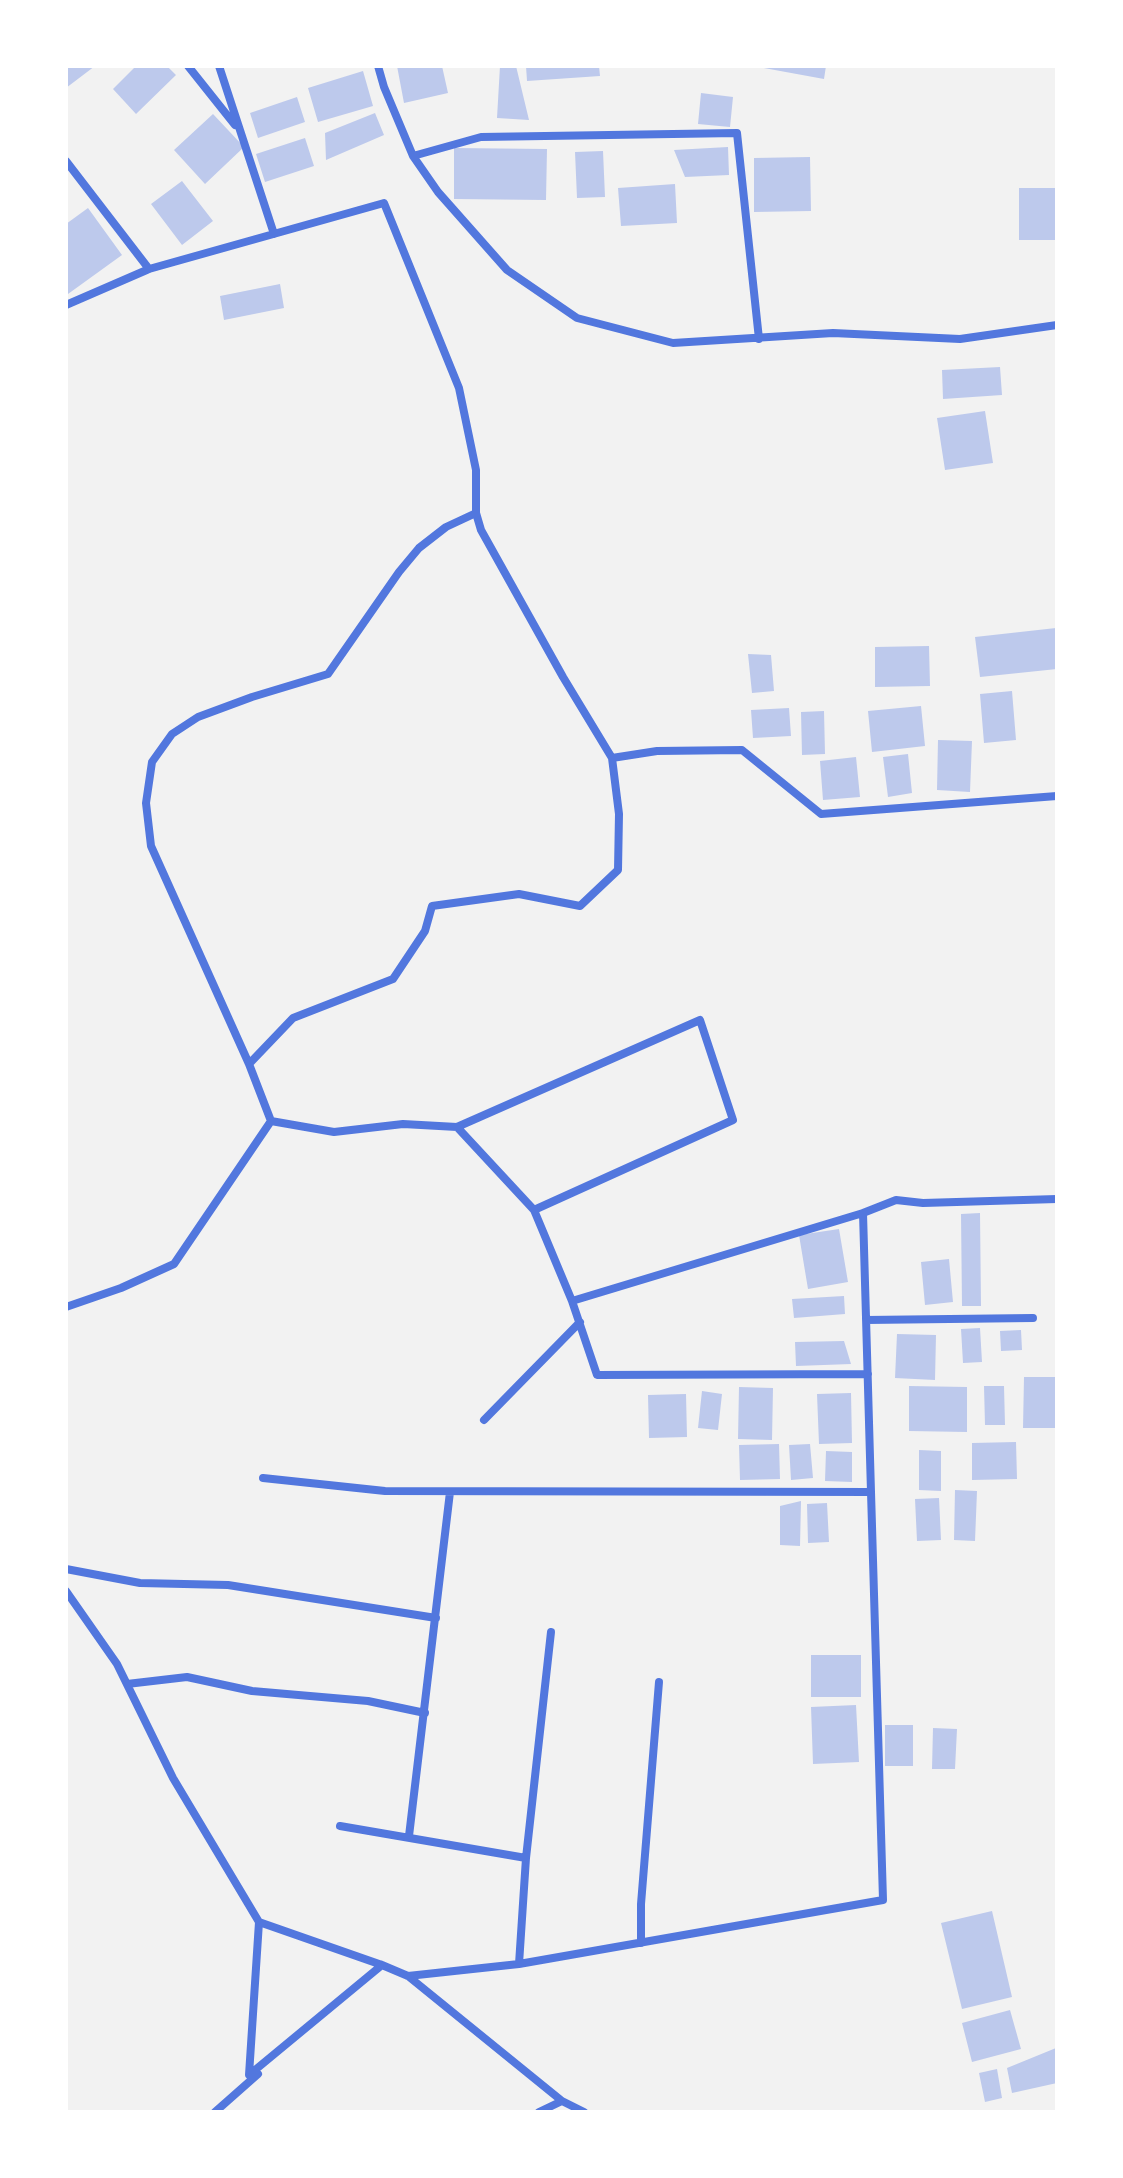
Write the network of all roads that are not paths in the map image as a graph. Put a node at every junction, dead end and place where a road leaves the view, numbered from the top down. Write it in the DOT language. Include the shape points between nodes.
graph roads {
  1 [pos="188,66"];
  2 [pos="219,66"];
  3 [pos="378,66"];
  4 [pos="239,130"];
  5 [pos="413,156"];
  6 [pos="66,161"];
  7 [pos="274,234"];
  8 [pos="149,269"];
  9 [pos="66,305"];
  10 [pos="1057,325"];
  11 [pos="759,339"];
  12 [pos="476,513"];
  13 [pos="612,758"];
  14 [pos="1057,796"];
  15 [pos="249,1064"];
  16 [pos="271,1121"];
  17 [pos="457,1127"];
  18 [pos="1057,1199"];
  19 [pos="534,1210"];
  20 [pos="863,1213"];
  21 [pos="572,1301"];
  22 [pos="66,1307"];
  23 [pos="1033,1318"];
  24 [pos="866,1320"];
  25 [pos="580,1322"];
  26 [pos="868,1374"];
  27 [pos="484,1420"];
  28 [pos="263,1478"];
  29 [pos="450,1492"];
  30 [pos="871,1492"];
  31 [pos="66,1569"];
  32 [pos="66,1591"];
  33 [pos="436,1618"];
  34 [pos="551,1632"];
  35 [pos="659,1682"];
  36 [pos="127,1684"];
  37 [pos="425,1713"];
  38 [pos="340,1826"];
  39 [pos="409,1836"];
  40 [pos="526,1858"];
  41 [pos="259,1922"];
  42 [pos="641,1943"];
  43 [pos="519,1964"];
  44 [pos="382,1965"];
  45 [pos="408,1976"];
  46 [pos="562,2101"];
  47 [pos="215,2112"];
  48 [pos="539,2112"];
  49 [pos="584,2112"];
  1 -- 4 [label="street"];
  2 -- 4 [label="street"];
  3 -- 5 [label="street"];
  4 -- 7 [label="street"];
  5 -- 11 [label="street" via="507,270 577,318 673,343"];
  5 -- 11 [label="street" via="481,137 737,133"];
  6 -- 8 [label="street"];
  7 -- 8 [label="street"];
  7 -- 12 [label="street" via="384,203 459,388 476,470"];
  8 -- 9 [label="street"];
  10 -- 11 [label="street" via="960,339 833,333"];
  12 -- 13 [label="street" via="488,543"];
  12 -- 15 [label="street" via="419,548 328,674 198,717 172,734 152,762 146,803 151,846"];
  13 -- 14 [label="street" via="657,751 742,750 821,814"];
  13 -- 15 [label="street" via="618,870 580,906 519,894 432,906 425,931 393,979 293,1018"];
  15 -- 16 [label="street"];
  16 -- 17 [label="street" via="334,1132 403,1124"];
  16 -- 22 [label="street" via="174,1264"];
  17 -- 19 [label="street"];
  17 -- 19 [label="street" via="700,1020 733,1120"];
  18 -- 20 [label="street" via="896,1200"];
  19 -- 21 [label="street"];
  20 -- 21 [label="street"];
  20 -- 24 [label="street"];
  21 -- 25 [label="street"];
  23 -- 24 [label="street"];
  24 -- 26 [label="street"];
  25 -- 26 [label="street" via="597,1375"];
  25 -- 27 [label="street"];
  26 -- 30 [label="street"];
  28 -- 29 [label="street"];
  29 -- 30 [label="street"];
  29 -- 33 [label="street"];
  30 -- 42 [label="street" via="883,1900"];
  31 -- 33 [label="street" via="140,1583 228,1585"];
  32 -- 36 [label="street"];
  33 -- 37 [label="street"];
  34 -- 40 [label="street"];
  35 -- 42 [label="street"];
  36 -- 37 [label="street" via="187,1677 252,1691 368,1701"];
  36 -- 41 [label="street" via="173,1778"];
  37 -- 39 [label="street"];
  38 -- 39 [label="street"];
  39 -- 40 [label="street"];
  40 -- 43 [label="street"];
  41 -- 44 [label="street"];
  41 -- 44 [label="street" via="249,2075"];
  42 -- 43 [label="street"];
  43 -- 45 [label="street"];
  44 -- 45 [label="street"];
  44 -- 47 [label="street"];
  45 -- 46 [label="street"];
  46 -- 48 [label="street"];
  46 -- 49 [label="street"];
}
